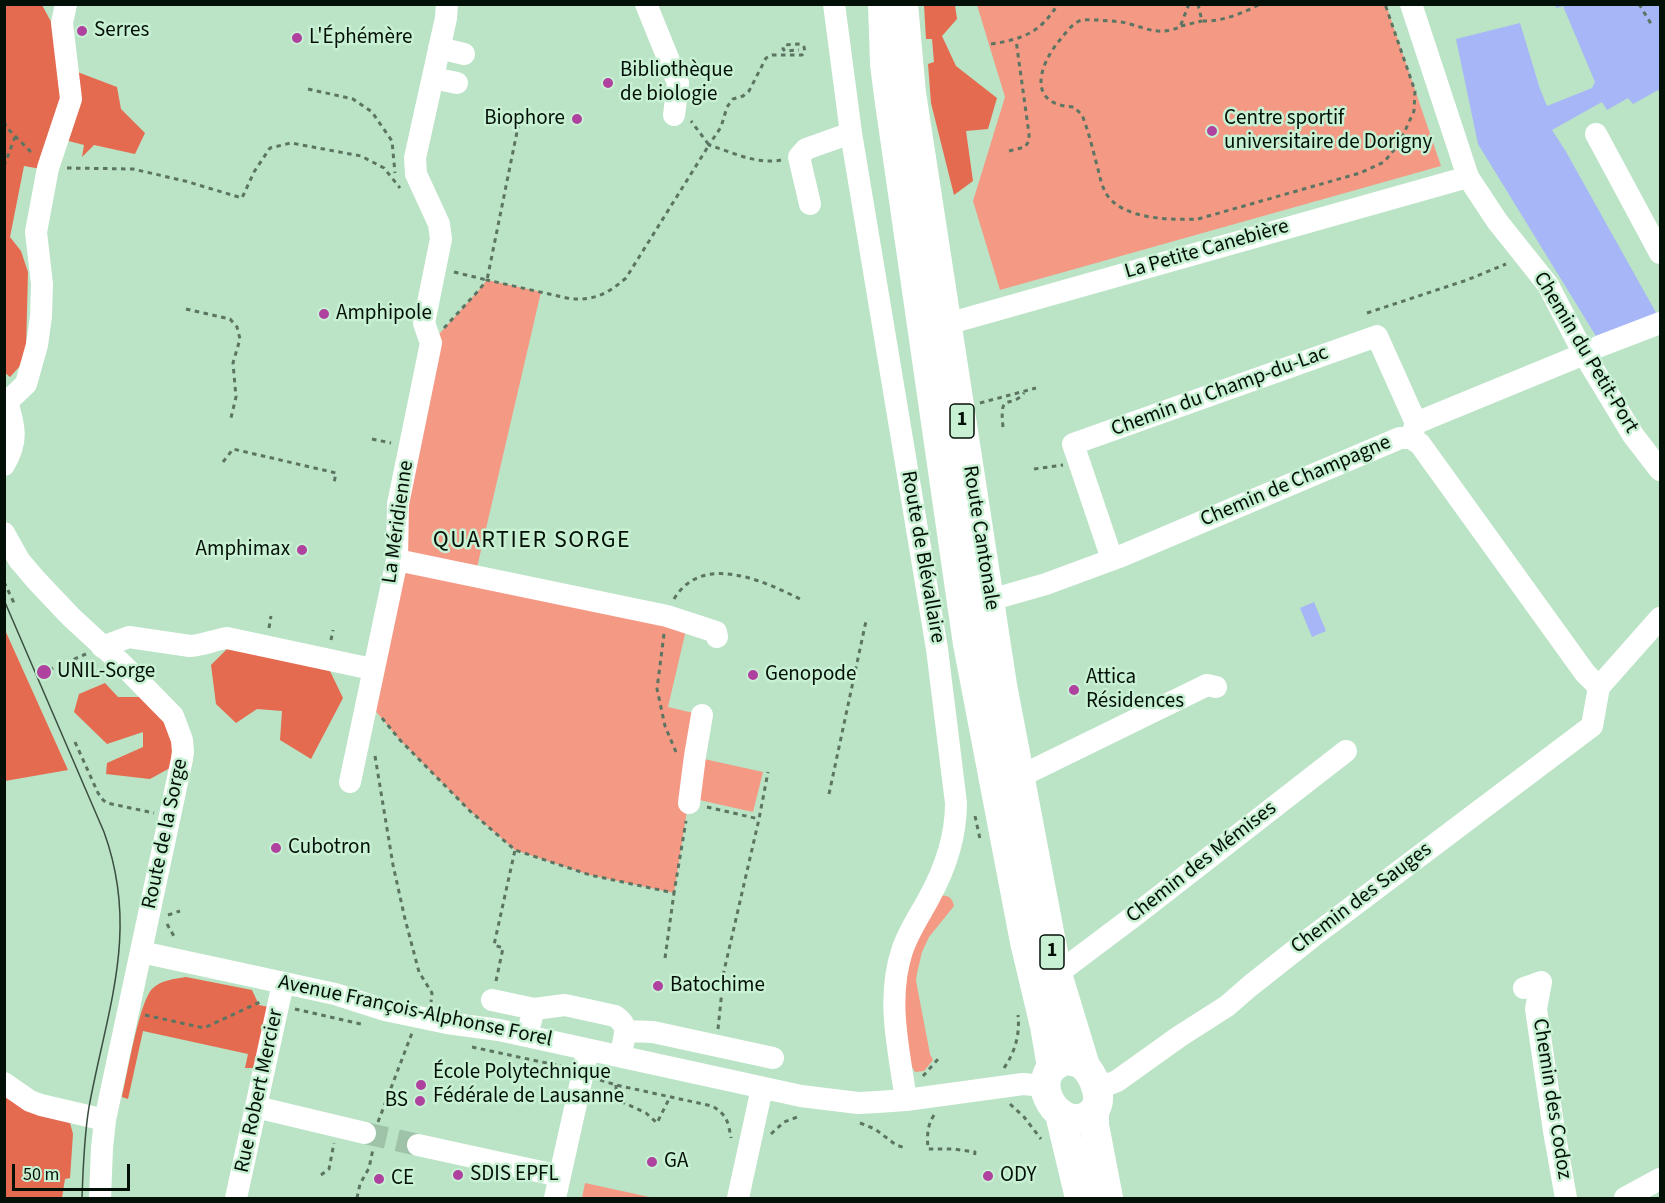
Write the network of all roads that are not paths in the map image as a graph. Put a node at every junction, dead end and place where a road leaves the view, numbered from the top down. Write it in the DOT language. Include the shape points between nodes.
graph roads {
  1 [pos="447,4"];
  2 [pos="646,4"];
  3 [pos="834,4"];
  4 [pos="883,4"];
  5 [pos="903,4"];
  6 [pos="1411,4"];
  7 [pos="62,11"];
  8 [pos="439,48"];
  9 [pos="464,54"];
  10 [pos="433,78"];
  11 [pos="457,83"];
  12 [pos="674,115"];
  13 [pos="851,133"];
  14 [pos="1596,134"];
  15 [pos="1468,177"];
  16 [pos="810,204"];
  17 [pos="1660,253"];
  18 [pos="946,320"];
  19 [pos="1660,323"];
  20 [pos="1584,354"];
  21 [pos="5,401"];
  22 [pos="1413,431"];
  23 [pos="939,438"];
  24 [pos="4,465"];
  25 [pos="1660,470"];
  26 [pos="978,524"];
  27 [pos="4,533"];
  28 [pos="1112,559"];
  29 [pos="397,560"];
  30 [pos="990,600"];
  31 [pos="1660,618"];
  32 [pos="717,637"];
  33 [pos="102,647"];
  34 [pos="372,669"];
  35 [pos="1216,687"];
  36 [pos="1599,687"];
  37 [pos="702,715"];
  38 [pos="1346,751"];
  39 [pos="1019,777"];
  40 [pos="350,782"];
  41 [pos="689,803"];
  42 [pos="141,952"];
  43 [pos="1057,974"];
  44 [pos="283,983"];
  45 [pos="1524,988"];
  46 [pos="492,1000"];
  47 [pos="534,1009"];
  48 [pos="626,1031"];
  49 [pos="724,1036"];
  50 [pos="527,1037"];
  51 [pos="588,1050"];
  52 [pos="620,1057"];
  53 [pos="773,1058"];
  54 [pos="1048,1077"];
  55 [pos="718,1078"];
  56 [pos="4,1083"];
  57 [pos="762,1088"];
  58 [pos="1092,1089"];
  59 [pos="906,1100"];
  60 [pos="256,1107"];
  61 [pos="1060,1114"];
  62 [pos="105,1120"];
  63 [pos="372,1135"];
  64 [pos="418,1145"];
  65 [pos="560,1176"];
  66 [pos="1660,1179"];
  67 [pos="100,1198"];
  68 [pos="236,1198"];
  69 [pos="555,1198"];
  70 [pos="738,1198"];
  71 [pos="1080,1198"];
  72 [pos="1107,1198"];
  73 [pos="1566,1198"];
  74 [pos="1625,1198"];
  1 -- 8 [label="street, La Méridienne"];
  2 -- 12 [label="street" via="678,83"];
  3 -- 13 [label="street, Route de Blévallaire"];
  4 -- 23 [label="main road, Route Cantonale / 1" via="889,96"];
  5 -- 18 [label="main road, Route Cantonale / 1" via="910,93"];
  6 -- 15 [label="street, Chemin du Petit-Port"];
  7 -- 21 [label="street" via="70,99 48,168 36,232 42,284 37,345 26,384"];
  8 -- 9 [label="street"];
  8 -- 10 [label="street, La Méridienne"];
  10 -- 11 [label="street"];
  10 -- 29 [label="street, La Méridienne" via="415,158 416,174 439,224 441,239 424,323 431,343 398,504"];
  13 -- 16 [label="street" via="806,149 799,157"];
  13 -- 59 [label="street, Route de Blévallaire" via="937,649 956,802 956,823 940,876 907,938 895,978 894,1010"];
  14 -- 17 [label="street"];
  15 -- 18 [label="street, La Petite Canebière" via="961,320"];
  15 -- 20 [label="street, Chemin du Petit-Port" via="1548,285"];
  18 -- 26 [label="main road, Route Cantonale / 1"];
  19 -- 20 [label="street"];
  20 -- 22 [label="street"];
  20 -- 25 [label="street, Chemin du Petit-Port" via="1633,435"];
  21 -- 24 [label="street" via="15,436"];
  22 -- 28 [label="street, Chemin de Champagne"];
  22 -- 28 [label="street, Chemin du Champ-du-Lac" via="1377,336 1073,444"];
  22 -- 36 [label="street, Chemin de Champagne" via="1585,673"];
  23 -- 26 [label="main road" via="952,439 957,446 966,494"];
  23 -- 54 [label="main road, Route Cantonale / 1" via="968,644 1025,942 1045,1026"];
  26 -- 30 [label="main road, Route Cantonale / 1"];
  27 -- 33 [label="street, Route de la Sorge" via="20,560"];
  28 -- 30 [label="street, Chemin de Champagne"];
  29 -- 32 [label="street" via="667,616 716,632"];
  29 -- 34 [label="street, La Méridienne"];
  30 -- 39 [label="main road, Route Cantonale / 1"];
  31 -- 36 [label="street"];
  33 -- 34 [label="street" via="129,637 190,646 268,632"];
  33 -- 42 [label="street, Route de la Sorge" via="173,716 183,752"];
  34 -- 40 [label="street, La Méridienne"];
  35 -- 39 [label="street" via="1207,686"];
  36 -- 58 [label="street, Chemin des Sauges" via="1592,726 1572,742 1312,937 1227,1006 1117,1081"];
  37 -- 41 [label="street"];
  38 -- 43 [label="street, Chemin des Mémises"];
  39 -- 43 [label="main road, Route Cantonale / 1"];
  42 -- 44 [label="street, Avenue François-Alphonse Forel"];
  42 -- 62 [label="street, Route de la Sorge"];
  43 -- 58 [label="main road, Route Cantonale / 1"];
  44 -- 50 [label="street, Avenue François-Alphonse Forel" via="385,1010"];
  44 -- 60 [label="street, Rue Robert Mercier"];
  45 -- 73 [label="street, Chemin des Codoz" via="1540,982 1536,1010"];
  46 -- 47 [label="street"];
  47 -- 48 [label="street" via="565,1005 608,1014 621,1020"];
  47 -- 50 [label="street"];
  48 -- 49 [label="street"];
  48 -- 52 [label="street"];
  49 -- 53 [label="street"];
  49 -- 55 [label="street"];
  50 -- 51 [label="street, Avenue François-Alphonse Forel"];
  51 -- 52 [label="street, Avenue François-Alphonse Forel"];
  51 -- 65 [label="street"];
  52 -- 55 [label="street, Avenue François-Alphonse Forel"];
  54 -- 58 [label="main road" via="1058,1063 1078,1062"];
  54 -- 59 [label="street, Avenue François-Alphonse Forel"];
  54 -- 61 [label="main road" via="1047,1096"];
  55 -- 57 [label="street, Avenue François-Alphonse Forel"];
  56 -- 62 [label="street" via="30,1101"];
  57 -- 59 [label="street, Avenue François-Alphonse Forel" via="858,1103"];
  57 -- 70 [label="street"];
  58 -- 61 [label="main road" via="1086,1117 1075,1120"];
  58 -- 72 [label="main road, Route Cantonale / 1"];
  60 -- 63 [label="street"];
  60 -- 68 [label="street, Rue Robert Mercier"];
  61 -- 71 [label="main road"];
  62 -- 67 [label="street, Route de la Sorge"];
  64 -- 65 [label="street"];
  65 -- 69 [label="street"];
  66 -- 74 [label="street"];
}
